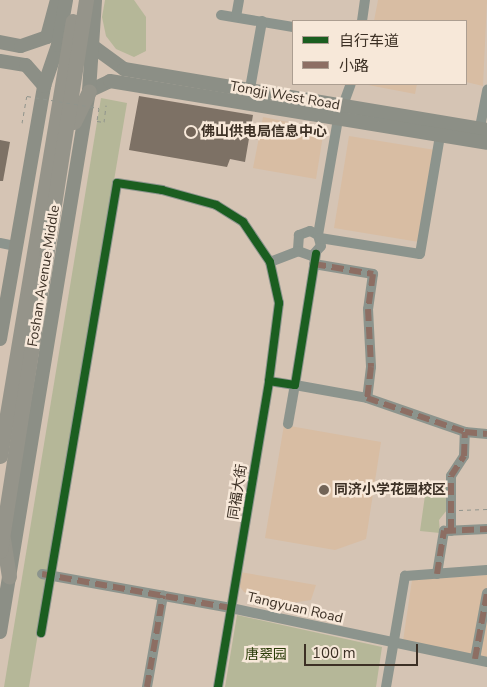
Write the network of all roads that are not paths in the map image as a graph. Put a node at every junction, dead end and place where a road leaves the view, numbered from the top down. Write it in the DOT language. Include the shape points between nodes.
graph roads {
  1 [pos="57,0"];
  2 [pos="66,0"];
  3 [pos="76,0"];
  4 [pos="86,0"];
  5 [pos="95,0"];
  6 [pos="239,0"];
  7 [pos="365,0"];
  8 [pos="221,15"];
  9 [pos="236,17"];
  10 [pos="362,20"];
  11 [pos="262,21"];
  12 [pos="62,26"];
  13 [pos="292,27"];
  14 [pos="0,42"];
  15 [pos="58,45"];
  16 [pos="91,45"];
  17 [pos="0,61"];
  18 [pos="124,69"];
  19 [pos="251,83"];
  20 [pos="351,85"];
  21 [pos="44,86"];
  22 [pos="89,90"];
  23 [pos="487,90"];
  24 [pos="62,93"];
  25 [pos="340,112"];
  26 [pos="485,125"];
  27 [pos="66,137"];
  28 [pos="439,142"];
  29 [pos="487,143"];
  30 [pos="487,150"];
  31 [pos="319,237"];
  32 [pos="0,243"];
  33 [pos="16,246"];
  34 [pos="298,251"];
  35 [pos="315,259"];
  36 [pos="270,262"];
  37 [pos="0,339"];
  38 [pos="269,381"];
  39 [pos="295,385"];
  40 [pos="367,398"];
  41 [pos="288,424"];
  42 [pos="465,432"];
  43 [pos="487,434"];
  44 [pos="0,456"];
  45 [pos="487,529"];
  46 [pos="447,531"];
  47 [pos="1,544"];
  48 [pos="487,570"];
  49 [pos="437,574"];
  50 [pos="47,575"];
  51 [pos="10,577"];
  52 [pos="487,593"];
  53 [pos="163,594"];
  54 [pos="231,608"];
  55 [pos="0,632"];
  56 [pos="41,633"];
  57 [pos="393,644"];
  58 [pos="475,659"];
  59 [pos="487,662"];
  60 [pos="147,687"];
  61 [pos="218,687"];
  62 [pos="386,687"];
  1 -- 12 [label="main road"];
  1 -- 14 [label="main road" via="47,37 21,46"];
  2 -- 12 [label="main road"];
  3 -- 24 [label="highway, Foshan Avenue Middle"];
  4 -- 27 [label="highway, Foshan Avenue Middle"];
  5 -- 16 [label="main road"];
  6 -- 9 [label="street"];
  7 -- 10 [label="street"];
  8 -- 9 [label="street"];
  9 -- 11 [label="street"];
  11 -- 13 [label="street"];
  11 -- 19 [label="street"];
  12 -- 15 [label="main road"];
  15 -- 21 [label="main road"];
  15 -- 24 [label="highway"];
  16 -- 18 [label="main road, Tongji West Road"];
  16 -- 22 [label="main road"];
  17 -- 21 [label="main road" via="26,66"];
  18 -- 19 [label="main road" via="135,63"];
  18 -- 25 [label="main road, Tongji West Road"];
  19 -- 25 [label="main road"];
  20 -- 25 [label="street"];
  21 -- 33 [label="main road"];
  22 -- 25 [label="main road, Tongji West Road" via="110,81 218,103"];
  22 -- 27 [label="highway"];
  22 -- 51 [label="main road"];
  23 -- 26 [label="street"];
  24 -- 44 [label="highway, Foshan Avenue Middle"];
  25 -- 26 [label="main road, Tongji West Road"];
  25 -- 28 [label="main road"];
  25 -- 29 [label="main road, Tongji West Road"];
  25 -- 31 [label="street"];
  27 -- 47 [label="highway, Foshan Avenue Middle"];
  28 -- 30 [label="main road"];
  28 -- 31 [label="street" via="420,254"];
  31 -- 34 [label="street" via="310,231 299,235"];
  31 -- 35 [label="street"];
  32 -- 33 [label="street"];
  33 -- 37 [label="main road"];
  34 -- 35 [label="street"];
  34 -- 36 [label="street"];
  35 -- 39 [label="street"];
  35 -- 40 [label="street" via="373,274 368,309 371,367"];
  36 -- 38 [label="street, 同福大街" via="279,303"];
  36 -- 50 [label="street" via="243,222 216,205 162,190 117,183"];
  38 -- 39 [label="street"];
  38 -- 54 [label="street, 同福大街"];
  39 -- 40 [label="street"];
  39 -- 41 [label="street"];
  40 -- 42 [label="street"];
  42 -- 43 [label="street"];
  42 -- 46 [label="street" via="464,456 451,476"];
  45 -- 46 [label="street"];
  46 -- 49 [label="street"];
  47 -- 51 [label="highway"];
  48 -- 49 [label="street"];
  49 -- 57 [label="street" via="405,576"];
  50 -- 53 [label="street, Tangyuan Road"];
  50 -- 56 [label="street"];
  51 -- 55 [label="main road"];
  52 -- 58 [label="street"];
  53 -- 54 [label="street, Tangyuan Road"];
  53 -- 60 [label="street"];
  54 -- 57 [label="street, Tangyuan Road"];
  54 -- 61 [label="street, 同福大街"];
  57 -- 58 [label="street, Tangyuan Road"];
  57 -- 62 [label="street"];
  58 -- 59 [label="street, Tangyuan Road"];
}
